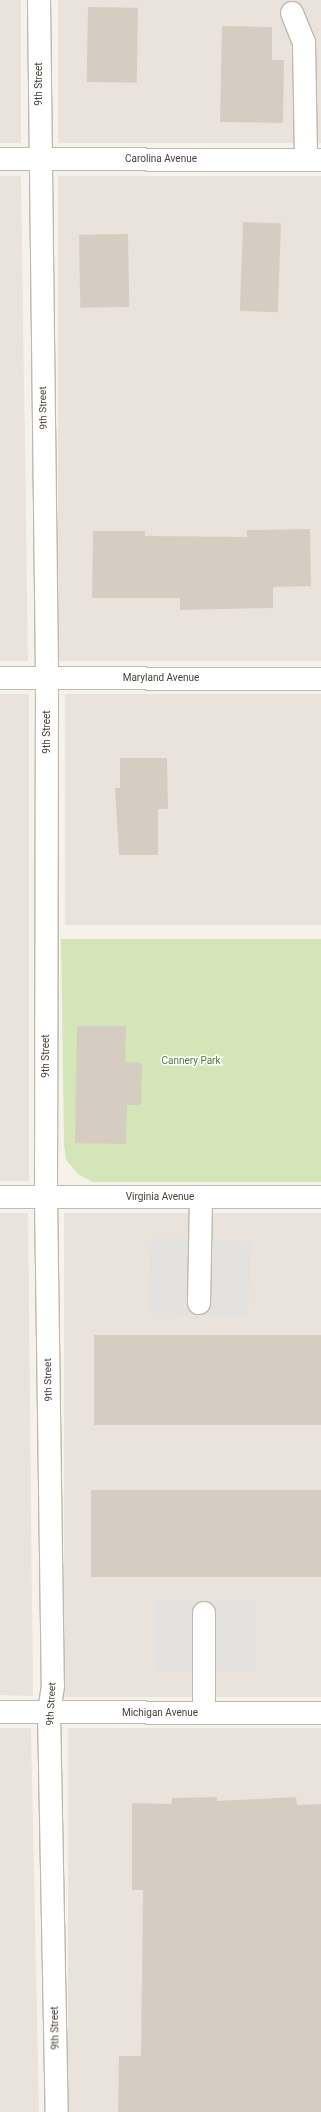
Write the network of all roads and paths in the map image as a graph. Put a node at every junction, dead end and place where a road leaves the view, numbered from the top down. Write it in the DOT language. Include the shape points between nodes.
graph roads {
  1 [pos="39,0"];
  2 [pos="292,13"];
  3 [pos="0,160"];
  4 [pos="39,160"];
  5 [pos="314,160"];
  6 [pos="0,678"];
  7 [pos="47,678"];
  8 [pos="321,679"];
  9 [pos="0,1197"];
  10 [pos="201,1197"];
  11 [pos="321,1197"];
  12 [pos="46,1198"];
  13 [pos="199,1303"];
  14 [pos="204,1613"];
  15 [pos="0,1712"];
  16 [pos="49,1712"];
  17 [pos="204,1713"];
  18 [pos="321,1713"];
  19 [pos="57,2112"];
  1 -- 4 [label="street, 9th Street"];
  2 -- 5 [label="street" via="304,42"];
  3 -- 4 [label="street, Carolina Avenue"];
  4 -- 5 [label="street, Carolina Avenue"];
  4 -- 7 [label="street, 9th Street"];
  6 -- 7 [label="street, Maryland Avenue"];
  7 -- 8 [label="street, Maryland Avenue"];
  7 -- 12 [label="street, 9th Street"];
  9 -- 12 [label="street, Virginia Avenue"];
  10 -- 11 [label="street, Virginia Avenue"];
  10 -- 12 [label="street, Virginia Avenue"];
  10 -- 13 [label="street"];
  12 -- 16 [label="street, 9th Street" via="53,1686"];
  14 -- 17 [label="street"];
  15 -- 16 [label="street, Michigan Avenue"];
  16 -- 17 [label="street, Michigan Avenue"];
  16 -- 19 [label="street, 9th Street"];
  17 -- 18 [label="street, Michigan Avenue"];
}
